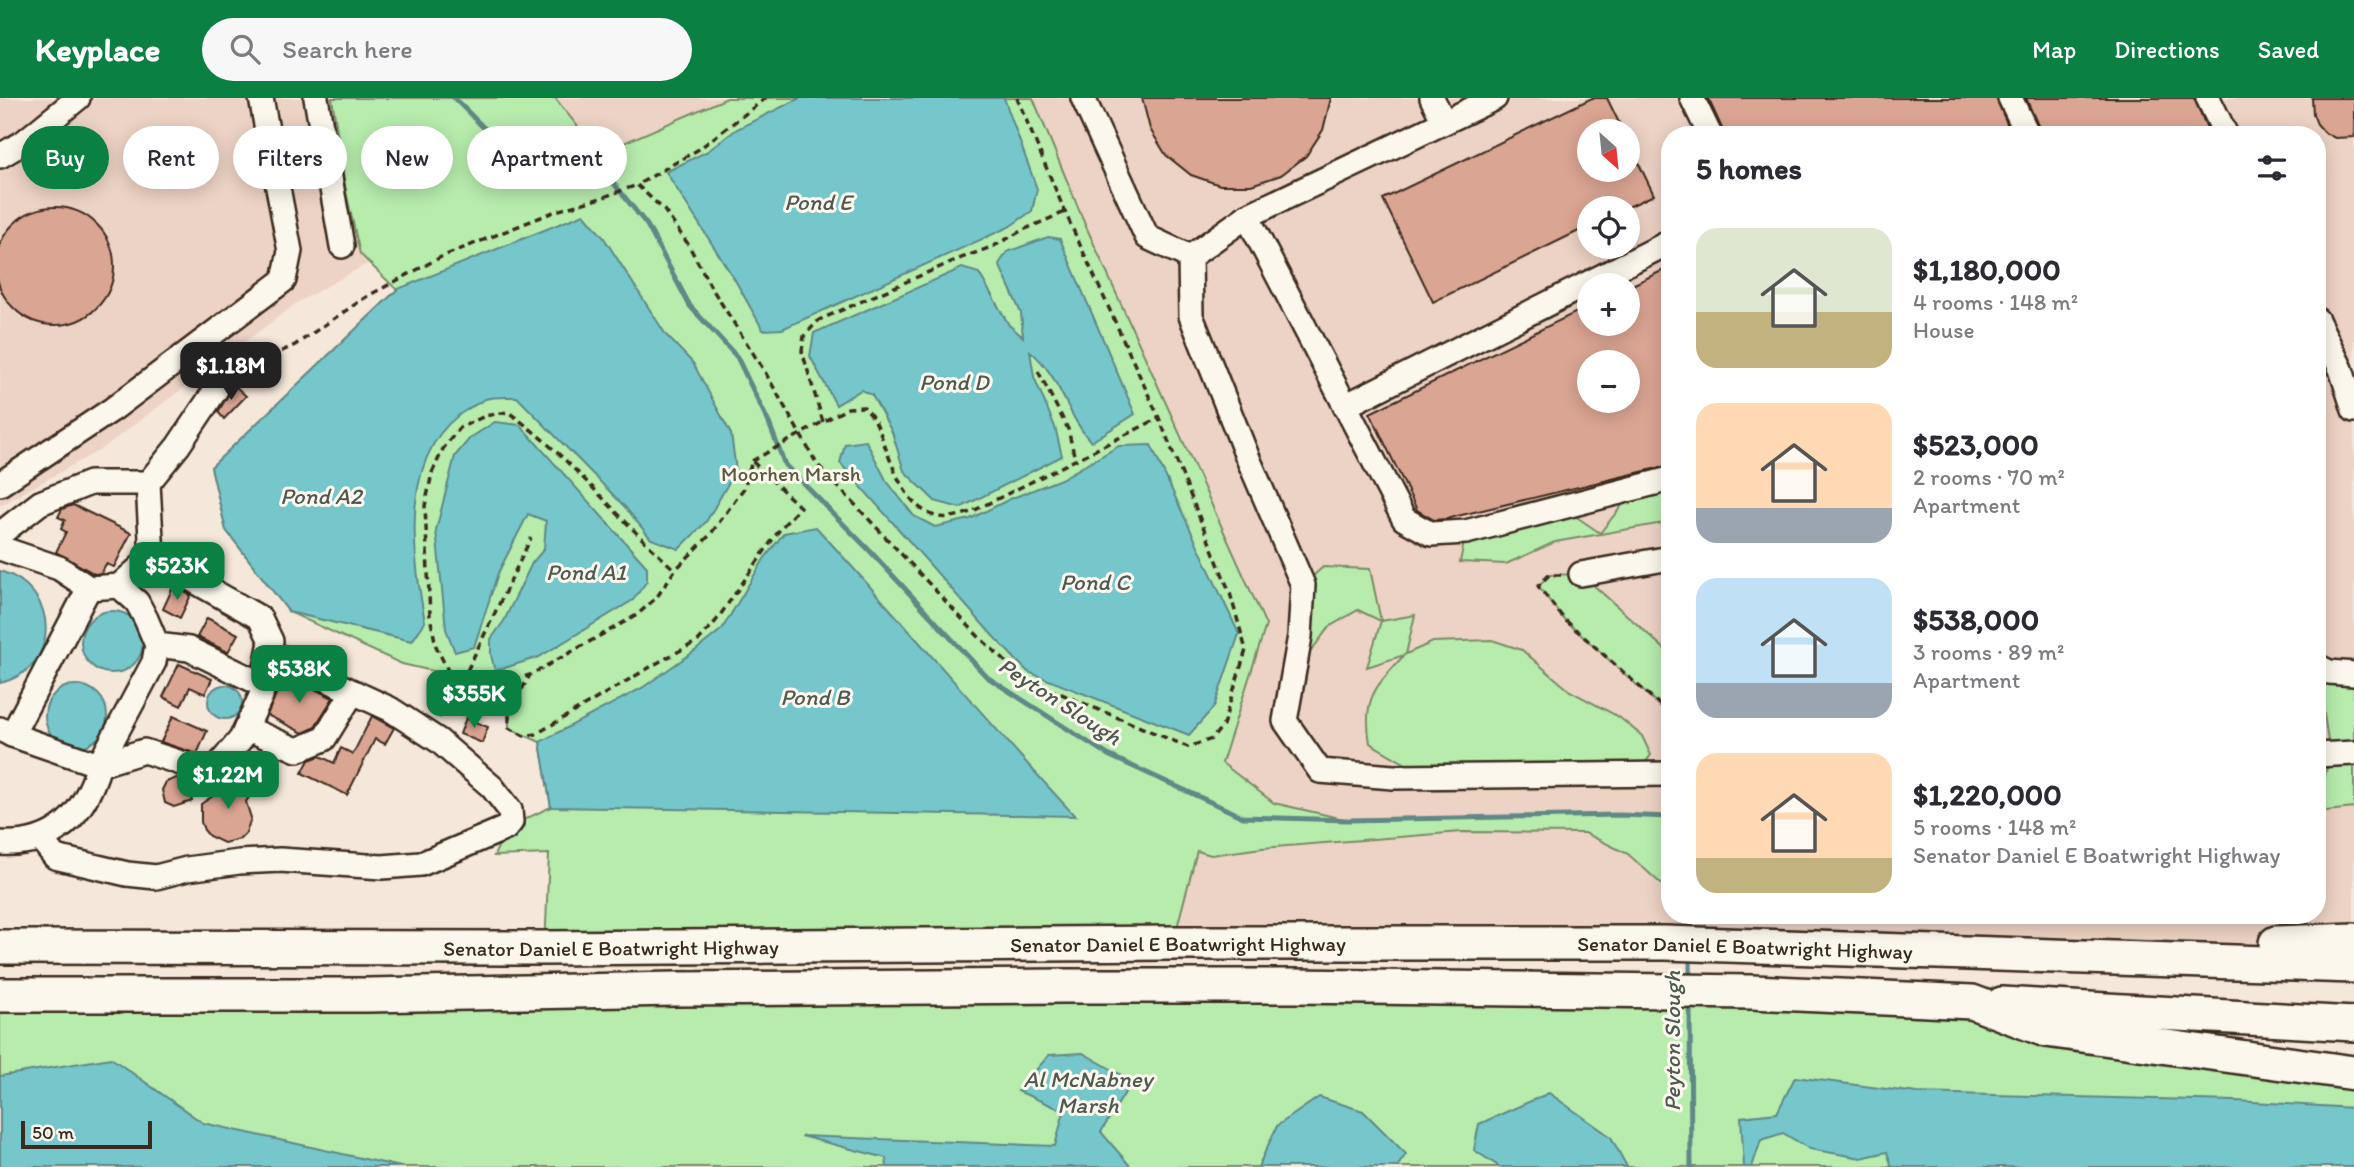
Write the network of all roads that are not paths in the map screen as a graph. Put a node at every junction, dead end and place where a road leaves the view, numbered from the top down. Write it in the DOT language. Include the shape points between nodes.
graph roads {
  1 [pos="78,98"];
  2 [pos="261,98"];
  3 [pos="316,98"];
  4 [pos="1083,98"];
  5 [pos="1432,98"];
  6 [pos="1495,98"];
  7 [pos="1692,98"];
  8 [pos="2010,98"];
  9 [pos="2208,98"];
  10 [pos="1444,122"];
  11 [pos="1706,126"];
  12 [pos="2024,126"];
  13 [pos="2222,126"];
  14 [pos="0,156"];
  15 [pos="1247,216"];
  16 [pos="342,246"];
  17 [pos="1661,247"];
  18 [pos="1190,257"];
  19 [pos="2326,338"];
  20 [pos="221,382"];
  21 [pos="1345,406"];
  22 [pos="2354,410"];
  23 [pos="148,482"];
  24 [pos="1661,482"];
  25 [pos="0,484"];
  26 [pos="0,534"];
  27 [pos="0,548"];
  28 [pos="152,557"];
  29 [pos="1661,560"];
  30 [pos="1581,574"];
  31 [pos="119,586"];
  32 [pos="89,587"];
  33 [pos="157,645"];
  34 [pos="270,652"];
  35 [pos="2326,670"];
  36 [pos="2354,674"];
  37 [pos="263,685"];
  38 [pos="353,692"];
  39 [pos="246,728"];
  40 [pos="6,732"];
  41 [pos="2354,753"];
  42 [pos="2326,755"];
  43 [pos="99,765"];
  44 [pos="1661,774"];
  45 [pos="41,839"];
  46 [pos="0,843"];
  47 [pos="2354,940"];
  48 [pos="0,947"];
  49 [pos="2027,955"];
  50 [pos="2354,965"];
  51 [pos="0,995"];
  52 [pos="1972,1002"];
  53 [pos="2354,1024"];
  54 [pos="2354,1073"];
  1 -- 14 [label="street"];
  2 -- 25 [label="street" via="290,251 284,280 113,409"];
  3 -- 16 [label="street"];
  4 -- 18 [label="street" via="1147,237"];
  5 -- 10 [label="street"];
  6 -- 10 [label="street"];
  7 -- 11 [label="street"];
  8 -- 12 [label="street"];
  9 -- 13 [label="street"];
  10 -- 15 [label="street"];
  15 -- 18 [label="street"];
  15 -- 21 [label="street"];
  17 -- 21 [label="street"];
  18 -- 44 [label="street" via="1191,316 1303,585 1300,636 1285,721 1320,771 1393,778"];
  19 -- 22 [label="street"];
  20 -- 23 [label="street"];
  21 -- 24 [label="street" via="1404,519 1431,534 1466,532"];
  23 -- 26 [label="street" via="90,484 40,503"];
  23 -- 28 [label="street"];
  27 -- 32 [label="street" via="59,568"];
  28 -- 31 [label="street"];
  28 -- 34 [label="street" via="260,618 271,641"];
  29 -- 30 [label="street"];
  31 -- 32 [label="street"];
  31 -- 33 [label="street" via="137,602"];
  32 -- 40 [label="street"];
  33 -- 37 [label="street" via="189,649"];
  33 -- 43 [label="street" via="153,662"];
  34 -- 37 [label="street"];
  34 -- 38 [label="street"];
  35 -- 36 [label="street"];
  37 -- 39 [label="street"];
  38 -- 39 [label="street" via="324,739 298,750"];
  38 -- 45 [label="street" via="390,709 439,741 503,800 510,810 511,822 506,828 421,864 239,862 156,877 55,857"];
  39 -- 43 [label="street" via="212,773 144,751"];
  40 -- 43 [label="street"];
  41 -- 42 [label="street"];
  43 -- 45 [label="street" via="93,786 72,819"];
  45 -- 46 [label="street"];
  47 -- 49 [label="highway"];
  48 -- 49 [label="highway, Senator Daniel E Boatwright Highway" via="1665,943"];
  49 -- 50 [label="highway, Senator Daniel E Boatwright Highway"];
  51 -- 52 [label="highway, Senator Daniel E Boatwright Highway" via="1294,986 1718,992"];
  52 -- 53 [label="highway"];
  52 -- 54 [label="highway" via="2046,1030"];
}
